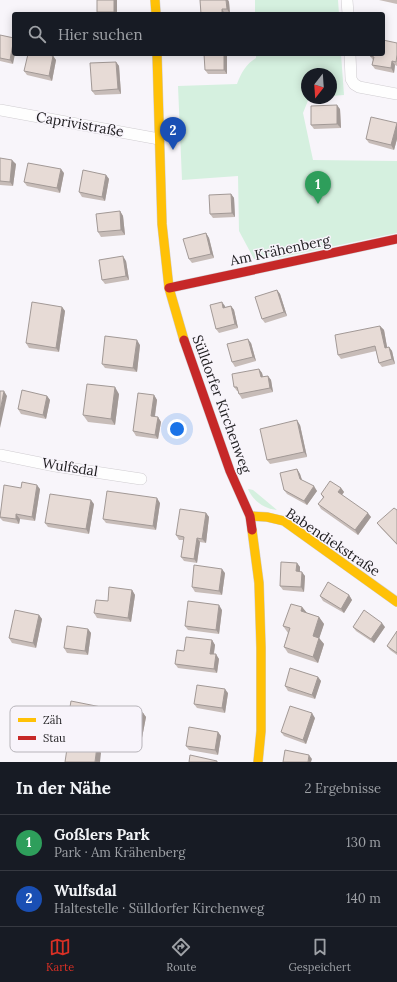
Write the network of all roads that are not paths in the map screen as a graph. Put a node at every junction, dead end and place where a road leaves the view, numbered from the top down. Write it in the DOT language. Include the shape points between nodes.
graph roads {
  1 [pos="155,0"];
  2 [pos="347,0"];
  3 [pos="156,12"];
  4 [pos="348,12"];
  5 [pos="157,56"];
  6 [pos="350,56"];
  7 [pos="397,94"];
  8 [pos="0,110"];
  9 [pos="160,139"];
  10 [pos="397,239"];
  11 [pos="169,288"];
  12 [pos="0,455"];
  13 [pos="141,479"];
  14 [pos="250,516"];
  15 [pos="397,602"];
  16 [pos="258,762"];
  1 -- 3 [label="street"];
  2 -- 4 [label="street"];
  5 -- 9 [label="street, Sülldorfer Kirchenweg"];
  6 -- 7 [label="street" via="351,79 354,84"];
  8 -- 9 [label="street, Caprivistraße"];
  9 -- 11 [label="street, Sülldorfer Kirchenweg" via="162,224"];
  10 -- 11 [label="street, Am Krähenberg"];
  11 -- 14 [label="street, Sülldorfer Kirchenweg" via="186,348 232,475"];
  12 -- 13 [label="street, Wulfsdal"];
  14 -- 15 [label="street, Babendiekstraße" via="284,521"];
  14 -- 16 [label="street, Sülldorfer Kirchenweg" via="260,597 262,686"];
}
